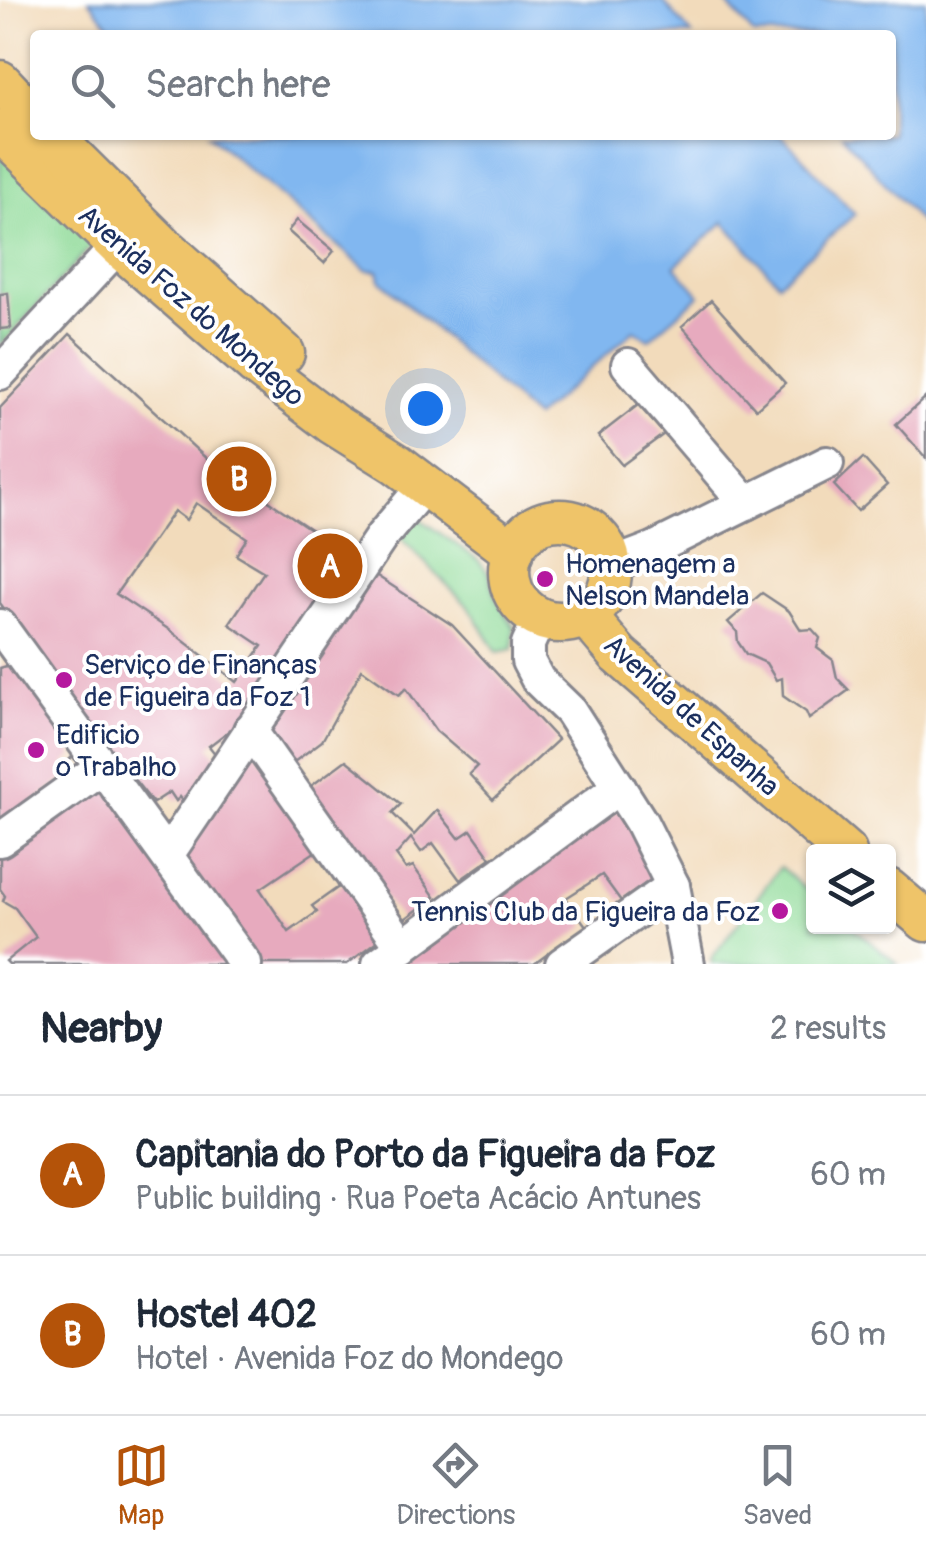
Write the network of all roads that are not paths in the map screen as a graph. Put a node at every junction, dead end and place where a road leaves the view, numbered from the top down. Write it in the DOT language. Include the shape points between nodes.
graph roads {
  1 [pos="0,82"];
  2 [pos="30,113"];
  3 [pos="0,130"];
  4 [pos="55,140"];
  5 [pos="123,229"];
  6 [pos="628,366"];
  7 [pos="0,373"];
  8 [pos="827,463"];
  9 [pos="411,475"];
  10 [pos="746,503"];
  11 [pos="513,552"];
  12 [pos="611,565"];
  13 [pos="586,616"];
  14 [pos="540,618"];
  15 [pos="0,626"];
  16 [pos="250,730"];
  17 [pos="102,767"];
  18 [pos="619,788"];
  19 [pos="0,840"];
  20 [pos="837,844"];
  21 [pos="167,854"];
  22 [pos="673,886"];
  23 [pos="896,895"];
  24 [pos="926,921"];
  25 [pos="391,956"];
  26 [pos="245,964"];
  27 [pos="562,964"];
  28 [pos="688,964"];
  1 -- 2 [label="main road"];
  3 -- 5 [label="main road, Avenida Foz do Mondego"];
  4 -- 5 [label="main road, Avenida Foz do Mondego"];
  5 -- 7 [label="street"];
  5 -- 9 [label="main road, Avenida Foz do Mondego" via="347,410"];
  5 -- 9 [label="main road, Avenida Foz do Mondego" via="229,342"];
  6 -- 10 [label="street"];
  8 -- 10 [label="street"];
  9 -- 11 [label="main road, Avenida Foz do Mondego"];
  9 -- 16 [label="street" via="382,536"];
  10 -- 12 [label="street"];
  11 -- 12 [label="main road" via="533,528 567,520 595,534"];
  11 -- 14 [label="main road" via="510,583 516,598"];
  12 -- 13 [label="main road" via="607,592"];
  13 -- 14 [label="main road"];
  13 -- 20 [label="main road, Avenida de Espanha" via="629,664"];
  14 -- 18 [label="street" via="528,661 570,710"];
  15 -- 17 [label="street"];
  16 -- 21 [label="street"];
  16 -- 25 [label="street"];
  17 -- 19 [label="street"];
  17 -- 21 [label="street"];
  18 -- 22 [label="street"];
  18 -- 25 [label="street"];
  21 -- 26 [label="street"];
  22 -- 27 [label="street"];
  22 -- 28 [label="street"];
  23 -- 24 [label="main road"];
}
